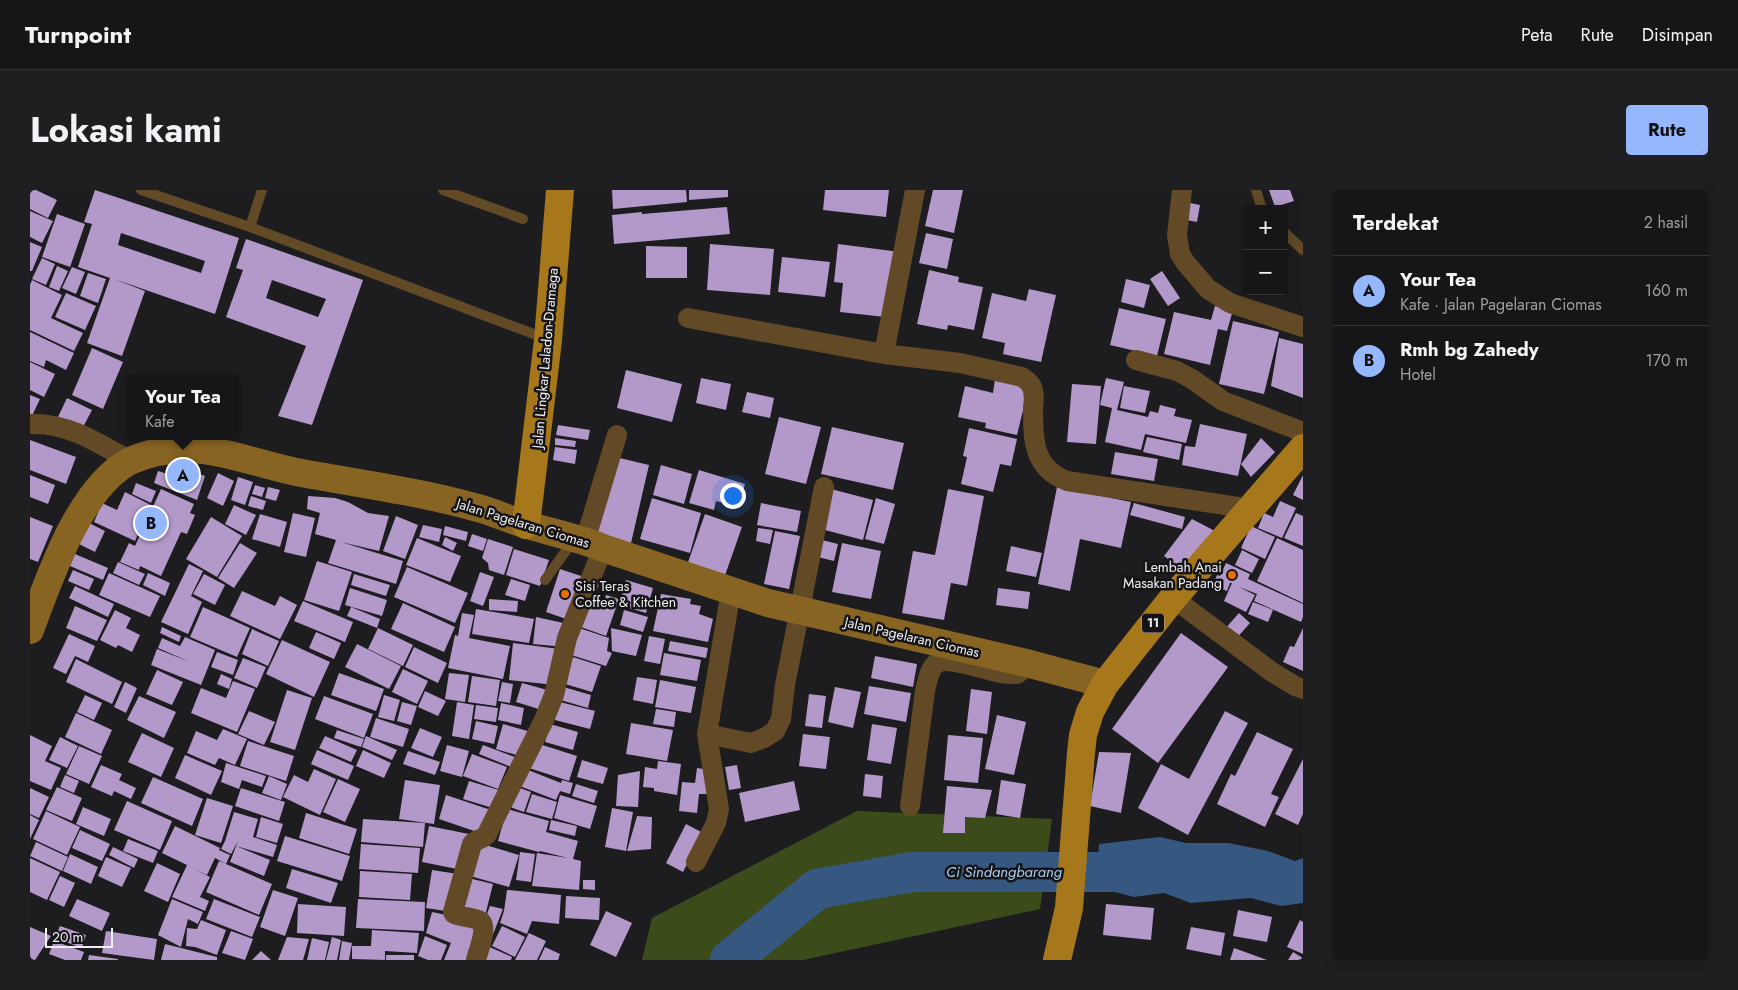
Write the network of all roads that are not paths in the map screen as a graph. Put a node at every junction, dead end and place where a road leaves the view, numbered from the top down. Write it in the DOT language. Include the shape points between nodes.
graph roads {
  1 [pos="141,190"];
  2 [pos="262,190"];
  3 [pos="443,190"];
  4 [pos="560,190"];
  5 [pos="915,190"];
  6 [pos="1182,190"];
  7 [pos="1256,190"];
  8 [pos="1261,205"];
  9 [pos="523,219"];
  10 [pos="250,227"];
  11 [pos="1288,236"];
  12 [pos="1303,250"];
  13 [pos="688,318"];
  14 [pos="1303,327"];
  15 [pos="548,340"];
  16 [pos="884,354"];
  17 [pos="1136,360"];
  18 [pos="30,424"];
  19 [pos="1303,432"];
  20 [pos="617,434"];
  21 [pos="1303,448"];
  22 [pos="130,462"];
  23 [pos="824,487"];
  24 [pos="1251,509"];
  25 [pos="526,525"];
  26 [pos="588,542"];
  27 [pos="545,580"];
  28 [pos="37,588"];
  29 [pos="731,591"];
  30 [pos="1173,598"];
  31 [pos="800,611"];
  32 [pos="30,630"];
  33 [pos="1030,664"];
  34 [pos="1105,684"];
  35 [pos="1303,689"];
  36 [pos="707,734"];
  37 [pos="910,806"];
  38 [pos="696,862"];
  39 [pos="476,960"];
  40 [pos="1057,960"];
  1 -- 10 [label="lane"];
  2 -- 10 [label="lane"];
  3 -- 9 [label="lane"];
  4 -- 15 [label="main road, Jalan Lingkar Laladon-Dramaga"];
  5 -- 16 [label="street"];
  6 -- 14 [label="street" via="1177,235 1180,254 1208,289 1230,303"];
  7 -- 8 [label="lane"];
  10 -- 15 [label="lane"];
  11 -- 12 [label="lane"];
  13 -- 16 [label="street"];
  15 -- 25 [label="main road, Jalan Lingkar Laladon-Dramaga"];
  16 -- 24 [label="street" via="960,363 1022,377 1031,384 1034,393 1033,431 1038,456 1045,468 1057,477"];
  17 -- 19 [label="street" via="1178,370 1222,401"];
  18 -- 22 [label="street" via="70,431"];
  20 -- 26 [label="street"];
  21 -- 24 [label="main road, 11"];
  22 -- 25 [label="main road, Jalan Pagelaran Ciomas" via="170,450 190,449 223,454 436,497 477,507"];
  22 -- 28 [label="main road, Jalan Pagelaran Ciomas" via="102,484 89,500 62,551"];
  23 -- 31 [label="street"];
  24 -- 30 [label="main road, 11"];
  25 -- 26 [label="main road, Jalan Pagelaran Ciomas"];
  26 -- 27 [label="lane"];
  26 -- 29 [label="main road, Jalan Pagelaran Ciomas"];
  26 -- 39 [label="street" via="554,695 487,834 472,844 464,869 453,912 484,924"];
  28 -- 32 [label="main road, Jalan Pagelaran Ciomas"];
  29 -- 31 [label="main road, Jalan Pagelaran Ciomas"];
  29 -- 36 [label="street"];
  30 -- 34 [label="main road, 11"];
  30 -- 35 [label="street" via="1272,672"];
  31 -- 33 [label="main road, Jalan Pagelaran Ciomas"];
  31 -- 36 [label="street" via="781,719 775,731 751,743"];
  33 -- 34 [label="main road, Jalan Pagelaran Ciomas"];
  33 -- 37 [label="street" via="1017,674 952,662 934,665 924,691"];
  34 -- 40 [label="main road, 11" via="1083,734 1069,908"];
  36 -- 38 [label="street" via="719,810 716,823"];
}
